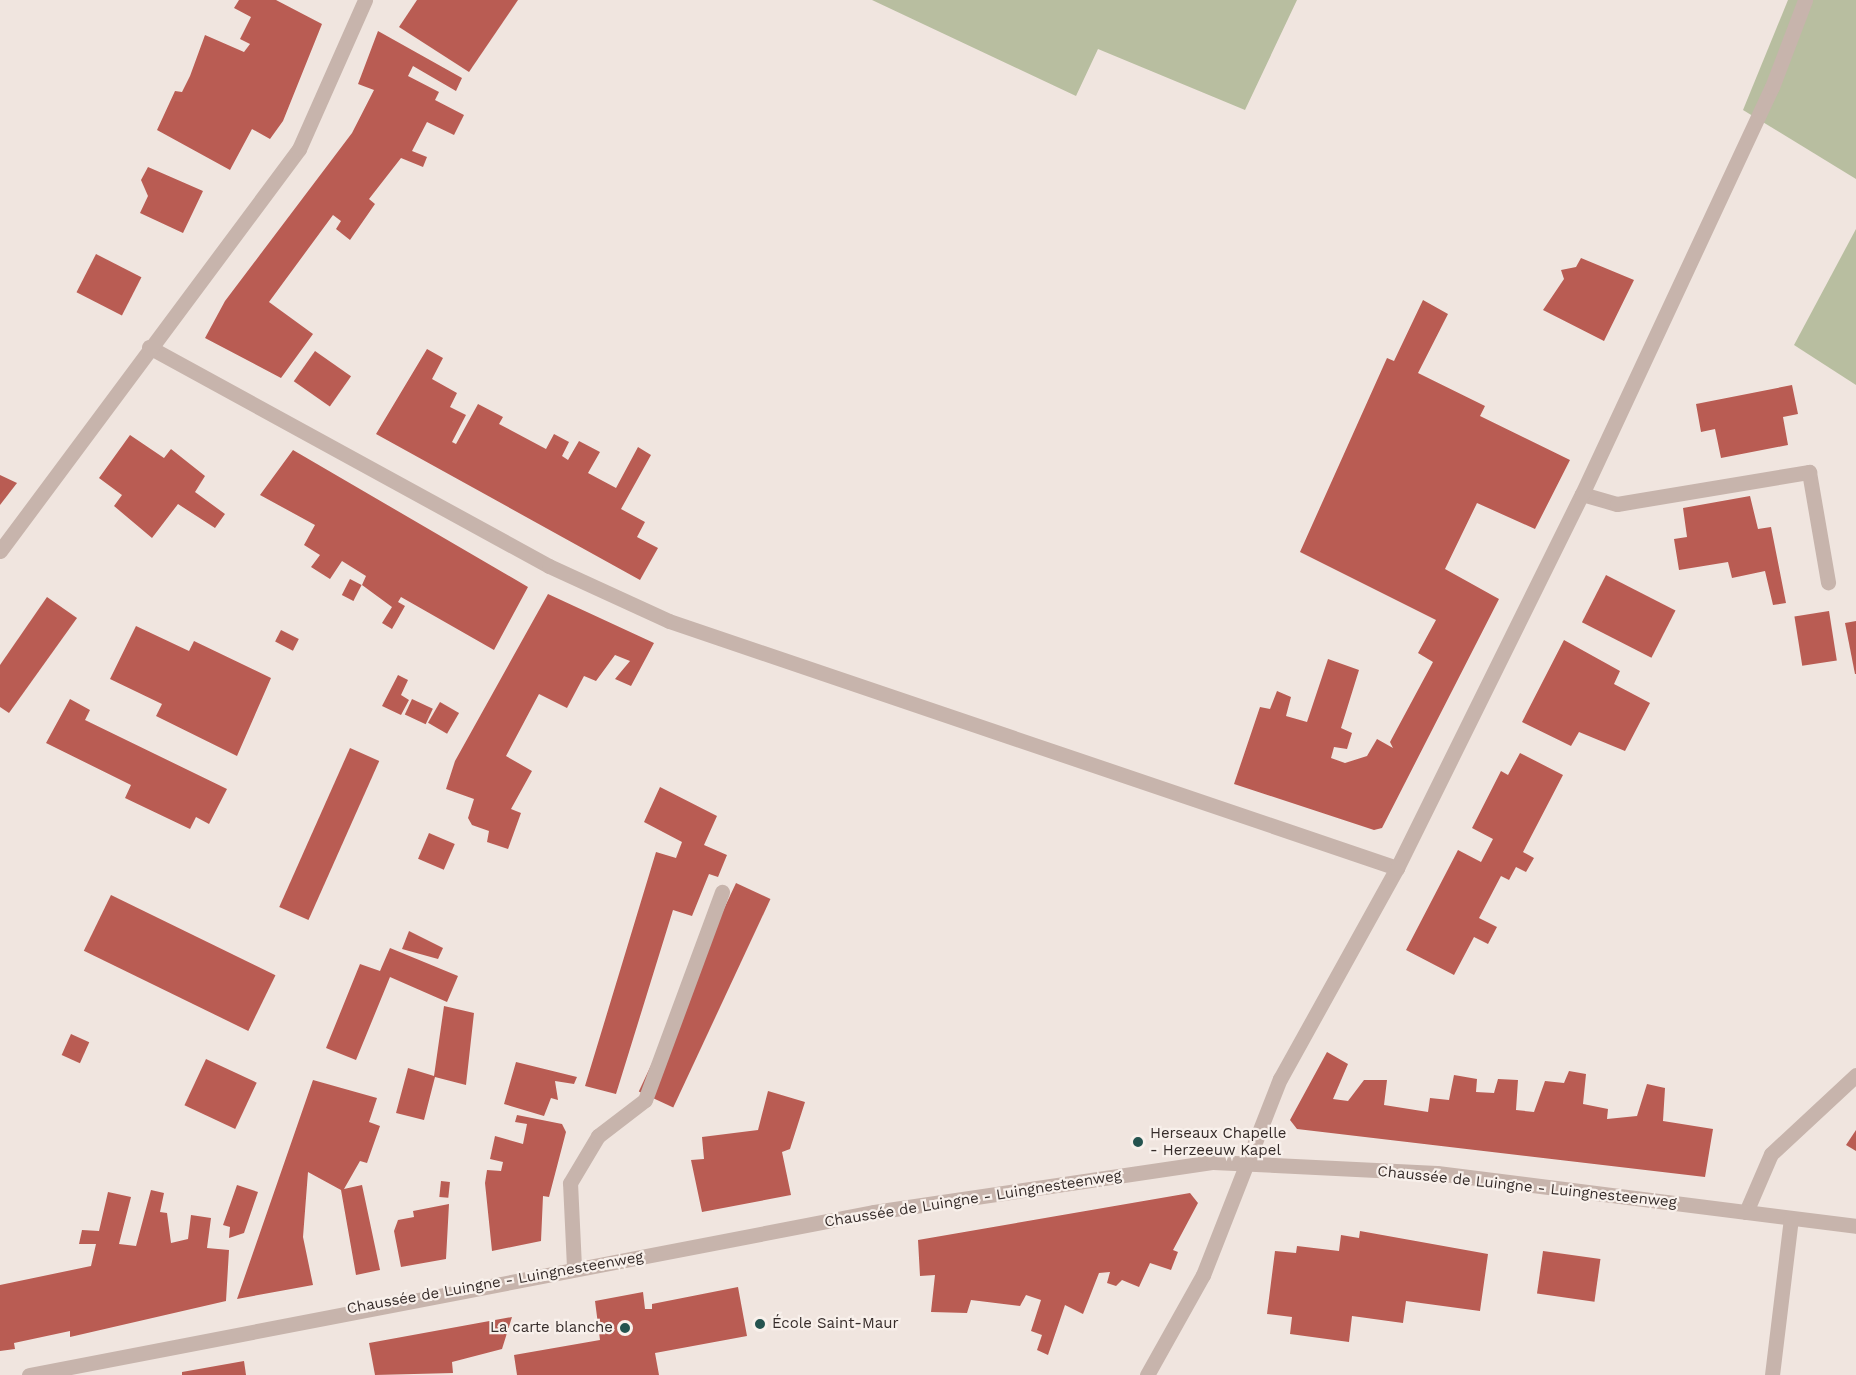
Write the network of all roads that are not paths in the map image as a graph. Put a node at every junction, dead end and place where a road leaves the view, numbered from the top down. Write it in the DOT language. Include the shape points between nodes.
graph roads {
  1 [pos="365,0"];
  2 [pos="1806,0"];
  3 [pos="149,347"];
  4 [pos="1582,494"];
  5 [pos="0,551"];
  6 [pos="1828,582"];
  7 [pos="1398,868"];
  8 [pos="722,892"];
  9 [pos="1856,1075"];
  10 [pos="1249,1161"];
  11 [pos="1746,1212"];
  12 [pos="1791,1218"];
  13 [pos="1856,1226"];
  14 [pos="574,1267"];
  15 [pos="29,1375"];
  16 [pos="1147,1375"];
  17 [pos="1772,1375"];
  1 -- 3 [label="street" via="299,149"];
  2 -- 4 [label="street" via="1772,87"];
  3 -- 5 [label="street"];
  3 -- 7 [label="street" via="549,566 669,621"];
  4 -- 6 [label="street" via="1617,504 1809,472"];
  4 -- 7 [label="street"];
  7 -- 10 [label="street" via="1280,1078"];
  8 -- 14 [label="street" via="645,1100 598,1136 570,1183"];
  9 -- 11 [label="street" via="1771,1154"];
  10 -- 11 [label="street, Chaussée de Luingne - Luingnesteenweg" via="1437,1173"];
  10 -- 14 [label="street, Chaussée de Luingne - Luingnesteenweg" via="1187,1165 874,1212"];
  10 -- 16 [label="street" via="1203,1275"];
  11 -- 12 [label="street, Chaussée de Luingne - Luingnesteenweg"];
  12 -- 13 [label="street, Chaussée de Luingne - Luingnesteenweg"];
  12 -- 17 [label="street"];
  14 -- 15 [label="street, Chaussée de Luingne - Luingnesteenweg"];
}
